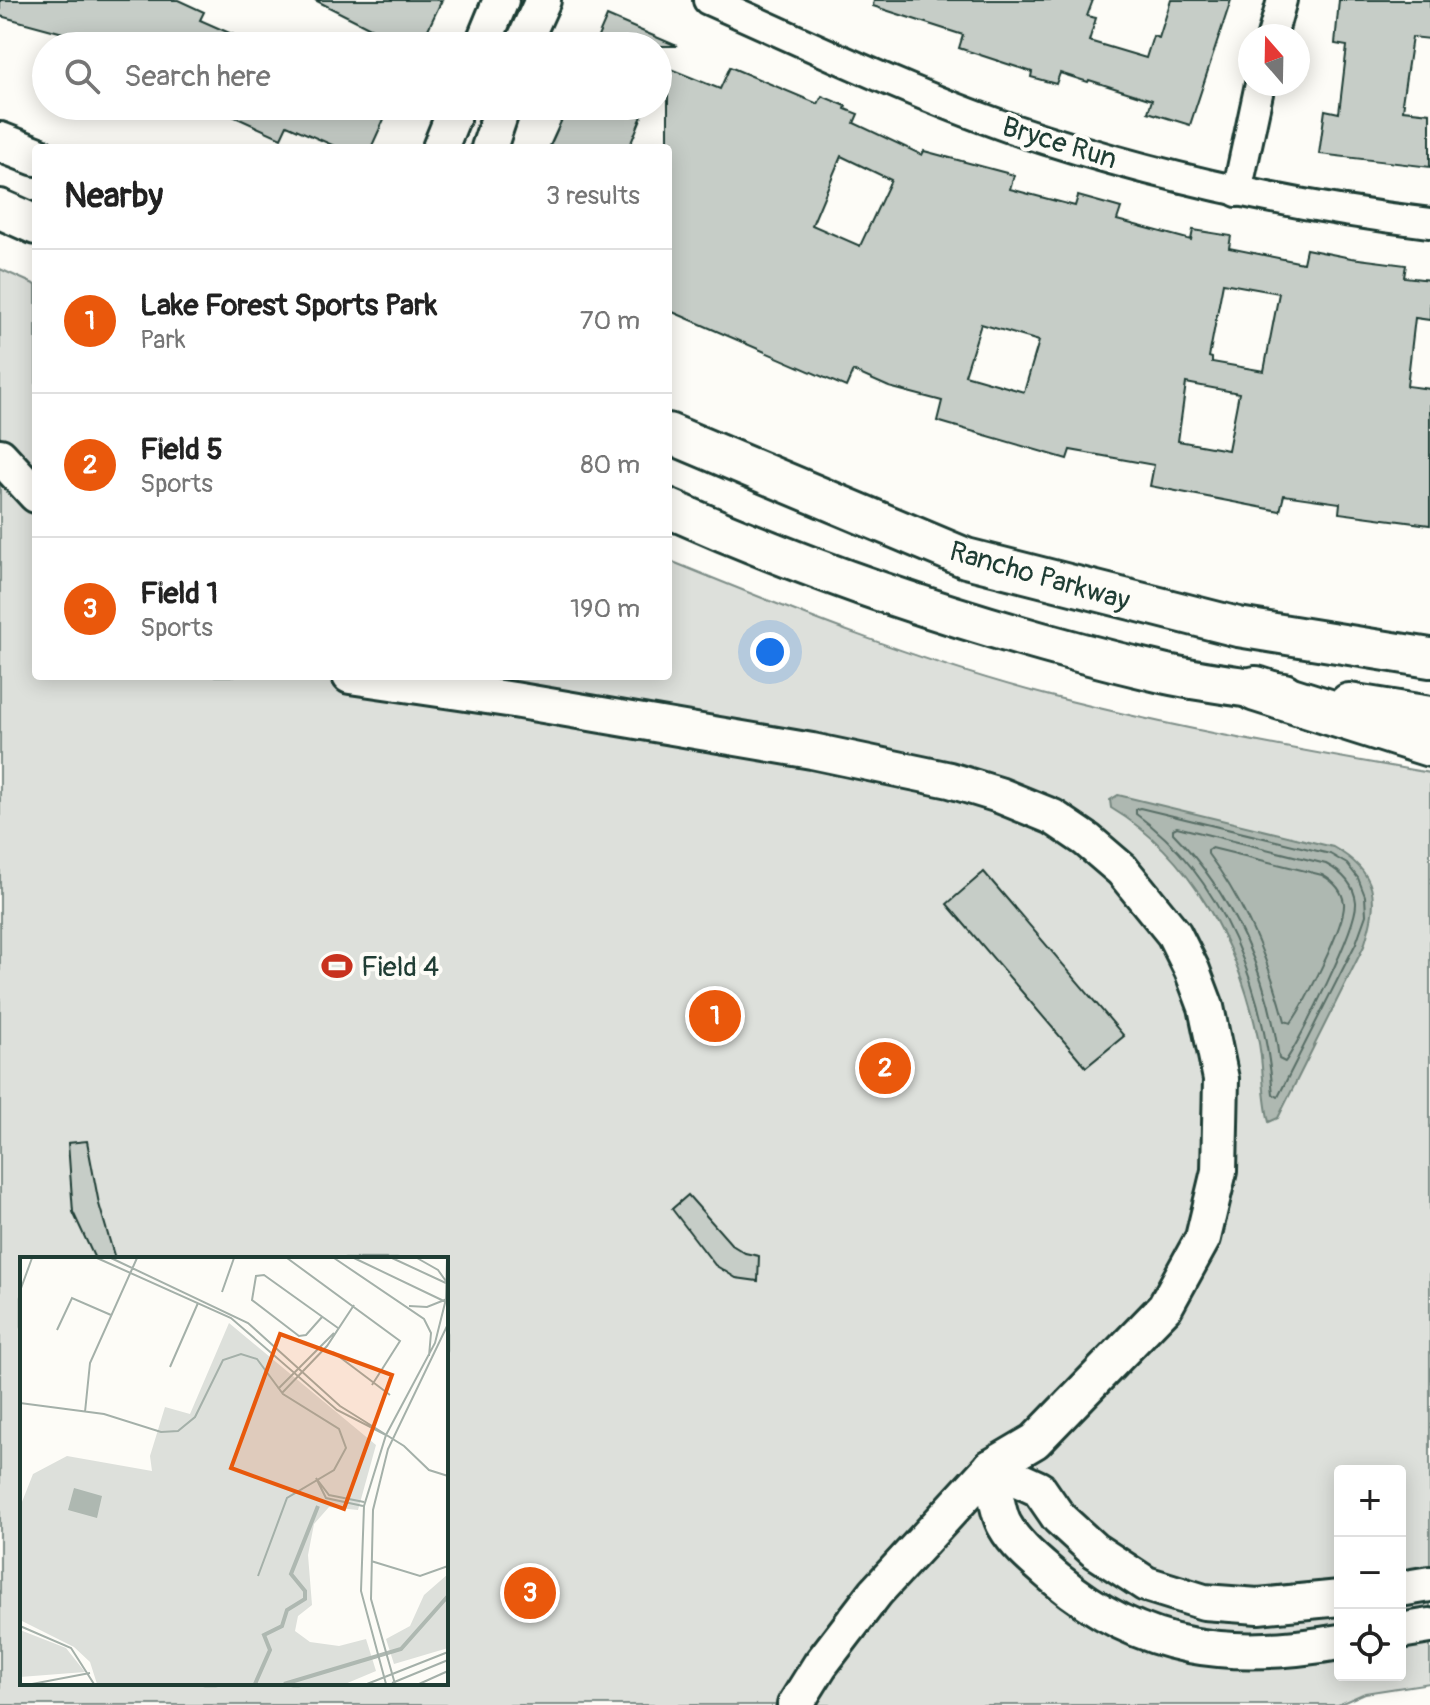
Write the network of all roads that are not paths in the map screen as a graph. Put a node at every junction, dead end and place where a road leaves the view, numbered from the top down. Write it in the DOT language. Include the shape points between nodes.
graph roads {
  1 [pos="501,0"];
  2 [pos="543,0"];
  3 [pos="708,0"];
  4 [pos="1282,0"];
  5 [pos="1275,24"];
  6 [pos="488,32"];
  7 [pos="528,32"];
  8 [pos="1257,96"];
  9 [pos="451,120"];
  10 [pos="498,120"];
  11 [pos="0,142"];
  12 [pos="442,144"];
  13 [pos="490,144"];
  14 [pos="32,154"];
  15 [pos="1237,192"];
  16 [pos="0,209"];
  17 [pos="32,223"];
  18 [pos="1430,223"];
  19 [pos="672,435"];
  20 [pos="0,456"];
  21 [pos="32,491"];
  22 [pos="672,510"];
  23 [pos="1430,658"];
  24 [pos="377,680"];
  25 [pos="1256,689"];
  26 [pos="1430,716"];
  27 [pos="1430,744"];
  28 [pos="991,1467"];
  29 [pos="1430,1584"];
  30 [pos="1406,1588"];
  31 [pos="1334,1599"];
  32 [pos="1430,1626"];
  33 [pos="1406,1630"];
  34 [pos="1334,1643"];
  35 [pos="795,1705"];
  1 -- 6 [label="street"];
  2 -- 7 [label="street"];
  3 -- 15 [label="street, Bryce Run" via="1011,128"];
  4 -- 5 [label="street"];
  8 -- 15 [label="street"];
  9 -- 12 [label="street"];
  10 -- 13 [label="street"];
  11 -- 14 [label="main road"];
  15 -- 18 [label="street, Bryce Run"];
  16 -- 17 [label="main road"];
  19 -- 23 [label="main road, Rancho Parkway" via="966,558 1238,627"];
  20 -- 21 [label="street"];
  22 -- 25 [label="main road" via="950,616 1160,673"];
  24 -- 28 [label="street" via="812,751 999,795 1053,817 1087,840 1122,870 1174,934 1206,1007 1221,1079 1219,1171 1203,1238 1165,1307 1035,1441"];
  25 -- 26 [label="main road"];
  25 -- 27 [label="main road"];
  28 -- 31 [label="street" via="1039,1489 1059,1518 1094,1550 1146,1584 1204,1602 1258,1606"];
  28 -- 34 [label="street" via="1004,1525 1036,1562 1076,1596 1136,1630 1188,1647 1244,1651"];
  28 -- 35 [label="street" via="876,1592"];
  29 -- 30 [label="street"];
  32 -- 33 [label="street"];
}
